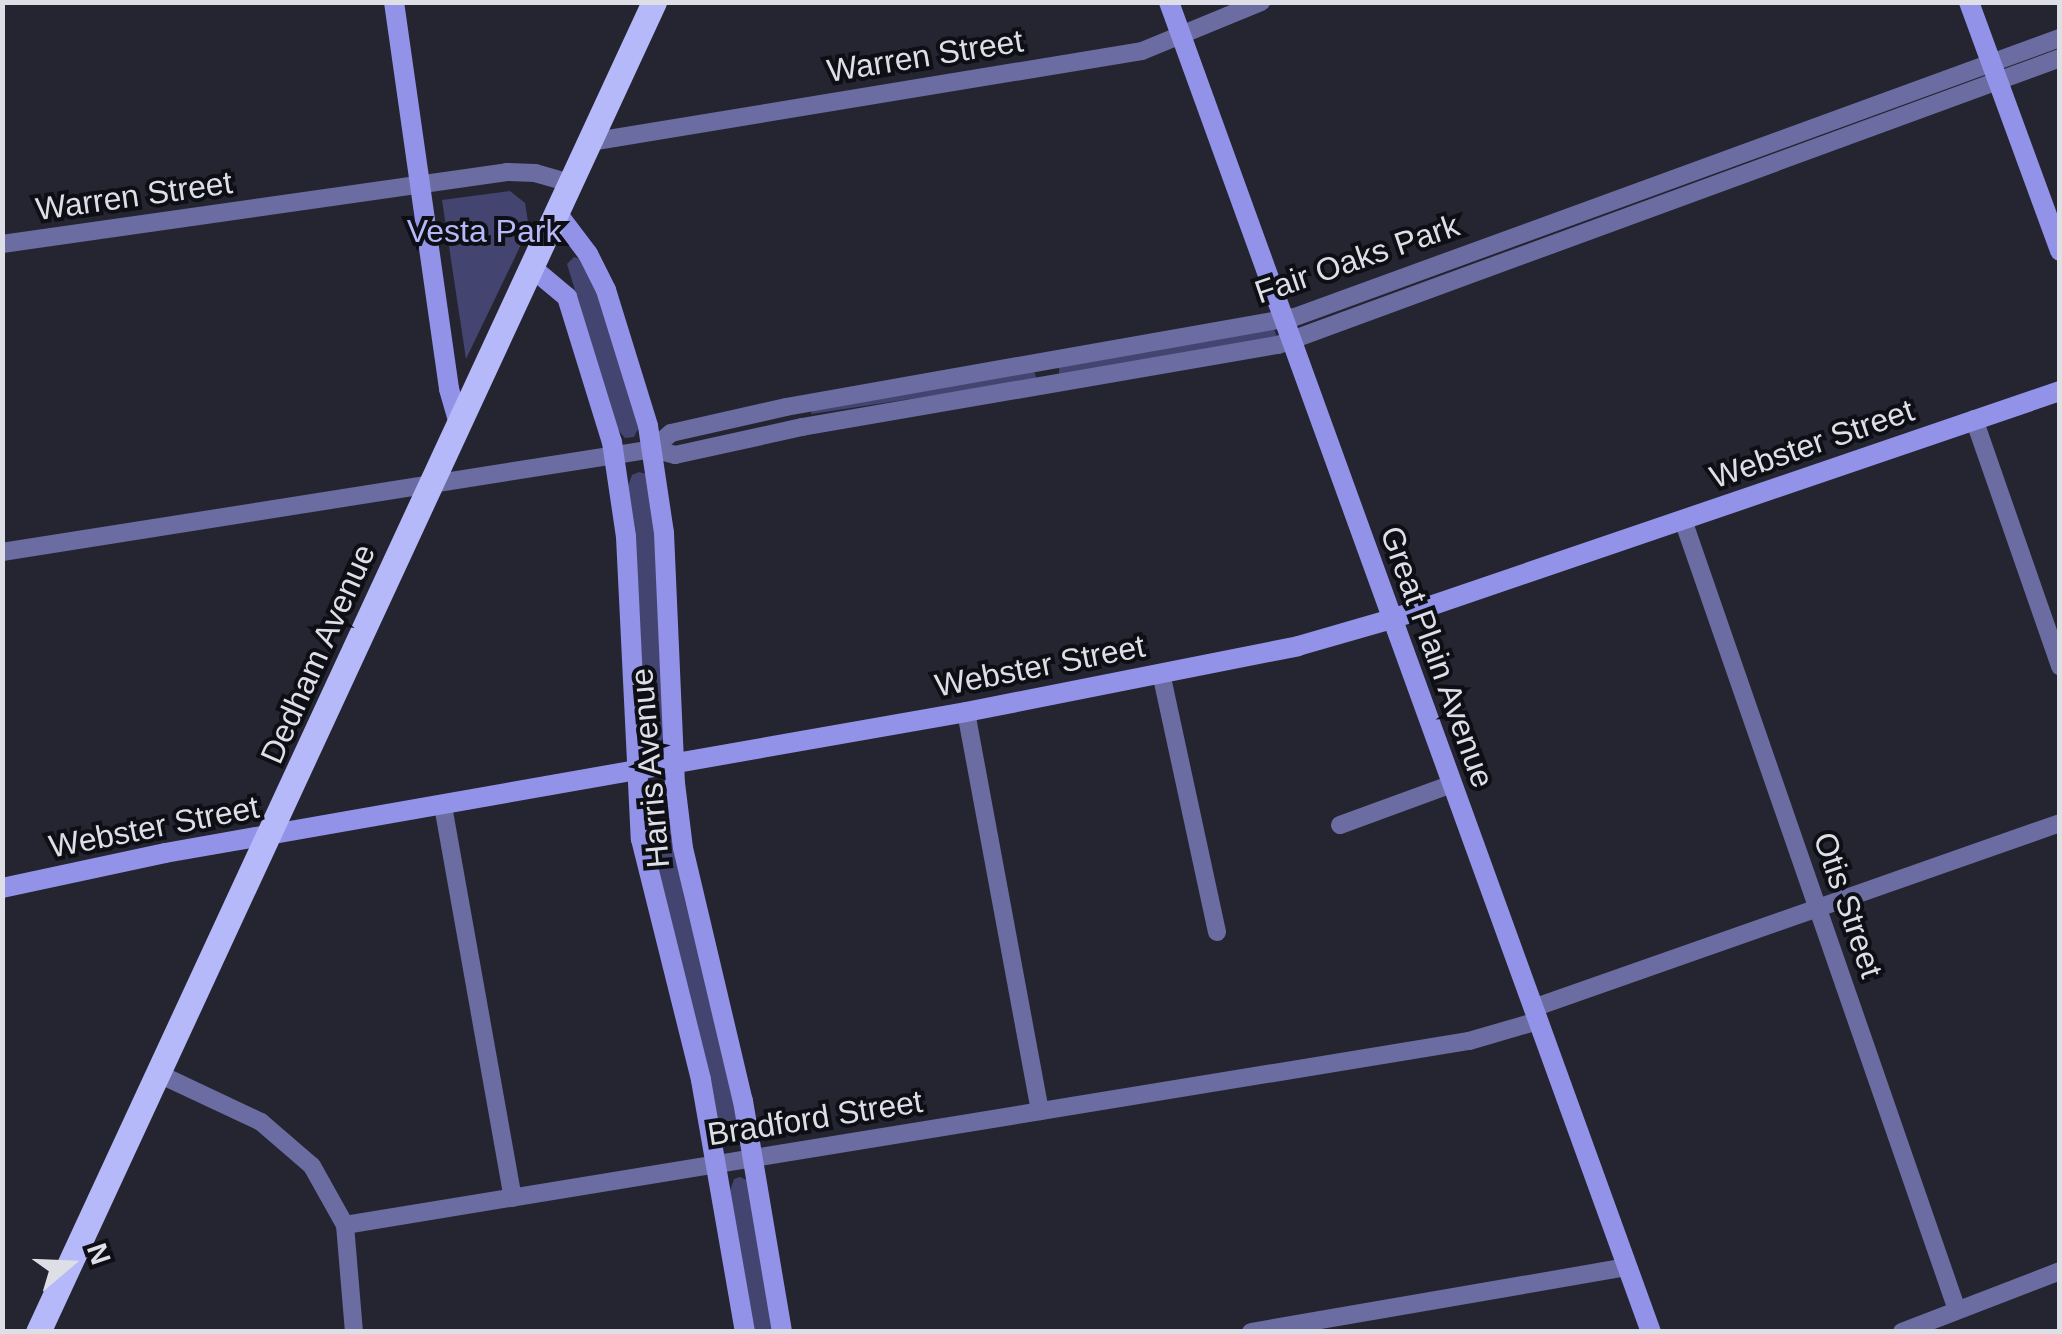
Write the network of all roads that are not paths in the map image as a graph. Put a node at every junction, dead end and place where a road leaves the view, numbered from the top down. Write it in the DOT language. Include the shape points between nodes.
graph roads {
  1 [pos="394,2"];
  2 [pos="654,2"];
  3 [pos="1169,2"];
  4 [pos="1262,2"];
  5 [pos="1969,2"];
  6 [pos="1182,36"];
  7 [pos="2060,38"];
  8 [pos="2060,58"];
  9 [pos="1994,72"];
  10 [pos="590,142"];
  11 [pos="570,183"];
  12 [pos="420,185"];
  13 [pos="1651,186"];
  14 [pos="1659,208"];
  15 [pos="557,214"];
  16 [pos="2,244"];
  17 [pos="2060,251"];
  18 [pos="532,267"];
  19 [pos="1284,320"];
  20 [pos="1292,342"];
  21 [pos="1046,362"];
  22 [pos="1049,384"];
  23 [pos="2060,391"];
  24 [pos="798,405"];
  25 [pos="1974,419"];
  26 [pos="459,424"];
  27 [pos="802,427"];
  28 [pos="653,449"];
  29 [pos="615,457"];
  30 [pos="430,486"];
  31 [pos="1683,520"];
  32 [pos="2,552"];
  33 [pos="1392,619"];
  34 [pos="2060,666"];
  35 [pos="1162,673"];
  36 [pos="966,712"];
  37 [pos="674,764"];
  38 [pos="636,771"];
  39 [pos="1452,784"];
  40 [pos="443,806"];
  41 [pos="2060,823"];
  42 [pos="1340,825"];
  43 [pos="270,835"];
  44 [pos="2,888"];
  45 [pos="1818,908"];
  46 [pos="1217,932"];
  47 [pos="1535,1015"];
  48 [pos="158,1074"];
  49 [pos="1040,1111"];
  50 [pos="753,1158"];
  51 [pos="716,1164"];
  52 [pos="513,1198"];
  53 [pos="344,1226"];
  54 [pos="1627,1267"];
  55 [pos="2060,1272"];
  56 [pos="1957,1310"];
  57 [pos="38,1332"];
  58 [pos="354,1332"];
  59 [pos="745,1332"];
  60 [pos="782,1332"];
  61 [pos="1251,1332"];
  62 [pos="1651,1332"];
  63 [pos="1902,1332"];
  1 -- 12 [label="street"];
  2 -- 10 [label="main road, Dedham Avenue"];
  3 -- 6 [label="street, Great Plain Avenue"];
  4 -- 6 [label="street, Warren Street"];
  5 -- 9 [label="street"];
  6 -- 10 [label="street, Warren Street" via="1142,51"];
  6 -- 19 [label="street, Great Plain Avenue"];
  7 -- 9 [label="street, Fair Oaks Park"];
  8 -- 9 [label="street, Fair Oaks Park"];
  9 -- 13 [label="street, Fair Oaks Park"];
  9 -- 14 [label="street, Fair Oaks Park"];
  9 -- 17 [label="street"];
  10 -- 11 [label="main road, Dedham Avenue"];
  11 -- 12 [label="street, Warren Street" via="511,172"];
  11 -- 15 [label="main road, Dedham Avenue"];
  12 -- 16 [label="street, Warren Street"];
  12 -- 26 [label="street" via="448,388"];
  13 -- 14 [label="street"];
  13 -- 19 [label="street, Fair Oaks Park"];
  14 -- 20 [label="street, Fair Oaks Park"];
  15 -- 18 [label="main road, Dedham Avenue"];
  15 -- 28 [label="street, Harris Avenue" via="588,254 612,304"];
  18 -- 26 [label="main road, Dedham Avenue"];
  18 -- 29 [label="street, Harris Avenue" via="562,290 574,314"];
  19 -- 20 [label="street, Great Plain Avenue"];
  19 -- 21 [label="street, Fair Oaks Park"];
  20 -- 22 [label="street, Fair Oaks Park"];
  20 -- 33 [label="street, Great Plain Avenue"];
  21 -- 22 [label="street"];
  21 -- 24 [label="street, Fair Oaks Park"];
  22 -- 27 [label="street, Fair Oaks Park"];
  23 -- 25 [label="street, Webster Street"];
  24 -- 27 [label="street"];
  24 -- 28 [label="street, Fair Oaks Park" via="671,433"];
  25 -- 31 [label="street, Webster Street"];
  25 -- 34 [label="street"];
  26 -- 30 [label="main road, Dedham Avenue"];
  27 -- 28 [label="street, Fair Oaks Park" via="676,455"];
  28 -- 29 [label="street, Fair Oaks Park"];
  28 -- 37 [label="street, Harris Avenue" via="664,532"];
  29 -- 30 [label="street, Fair Oaks Park"];
  29 -- 38 [label="street, Harris Avenue" via="627,554"];
  30 -- 32 [label="street, Fair Oaks Park"];
  30 -- 43 [label="main road, Dedham Avenue"];
  31 -- 33 [label="street, Webster Street"];
  31 -- 45 [label="street, Otis Street"];
  33 -- 35 [label="street, Webster Street"];
  33 -- 39 [label="street, Great Plain Avenue"];
  35 -- 36 [label="street, Webster Street"];
  35 -- 46 [label="street"];
  36 -- 37 [label="street, Webster Street"];
  36 -- 49 [label="street"];
  37 -- 38 [label="street, Webster Street"];
  37 -- 50 [label="street, Harris Avenue" via="686,867"];
  38 -- 40 [label="street, Webster Street"];
  38 -- 51 [label="street, Harris Avenue" via="644,855"];
  39 -- 42 [label="street"];
  39 -- 47 [label="street, Great Plain Avenue"];
  40 -- 43 [label="street, Webster Street"];
  40 -- 52 [label="street"];
  41 -- 45 [label="street, Bradford Street"];
  43 -- 44 [label="street, Webster Street"];
  43 -- 48 [label="main road, Dedham Avenue"];
  45 -- 47 [label="street, Bradford Street"];
  45 -- 56 [label="street, Otis Street"];
  47 -- 49 [label="street, Bradford Street" via="1468,1040"];
  47 -- 54 [label="street, Great Plain Avenue"];
  48 -- 53 [label="street" via="260,1122 298,1150"];
  48 -- 57 [label="main road, Dedham Avenue"];
  49 -- 50 [label="street, Bradford Street"];
  50 -- 51 [label="street, Bradford Street"];
  50 -- 60 [label="street, Harris Avenue"];
  51 -- 52 [label="street, Bradford Street"];
  51 -- 59 [label="street, Harris Avenue"];
  52 -- 53 [label="street, Bradford Street"];
  53 -- 58 [label="street"];
  54 -- 61 [label="street"];
  54 -- 62 [label="street, Great Plain Avenue"];
  55 -- 56 [label="street"];
  56 -- 63 [label="street"];
}
